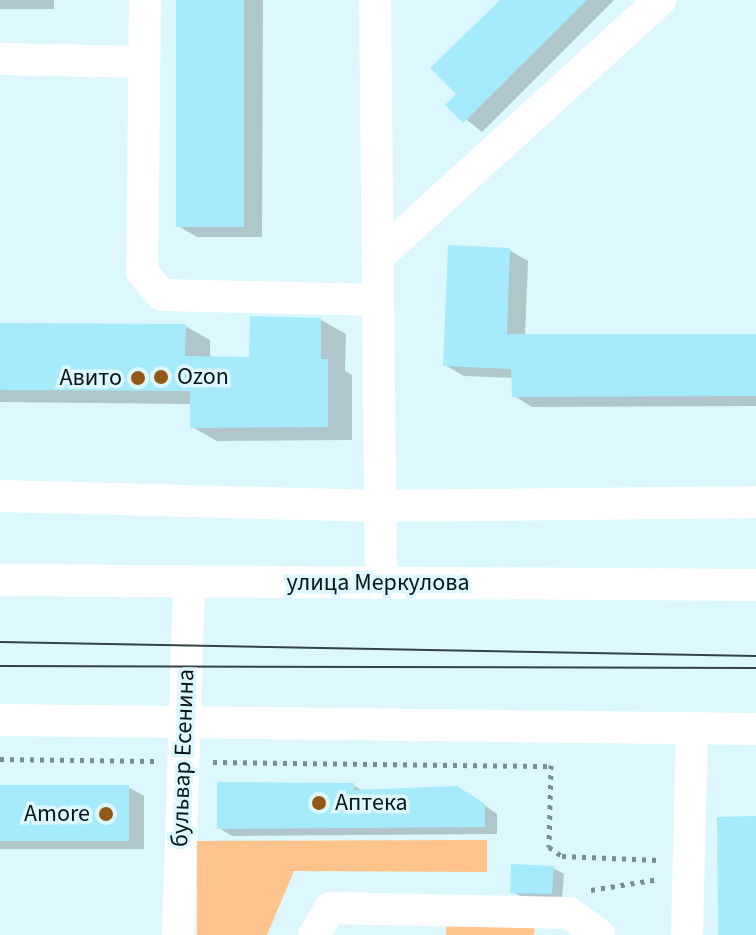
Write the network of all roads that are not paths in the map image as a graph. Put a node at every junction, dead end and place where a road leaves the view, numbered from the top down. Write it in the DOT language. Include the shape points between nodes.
graph roads {
  1 [pos="145,0"];
  2 [pos="375,0"];
  3 [pos="660,0"];
  4 [pos="0,59"];
  5 [pos="144,62"];
  6 [pos="380,255"];
  7 [pos="378,300"];
  8 [pos="0,496"];
  9 [pos="756,502"];
  10 [pos="381,506"];
  11 [pos="0,580"];
  12 [pos="189,581"];
  13 [pos="381,583"];
  14 [pos="756,585"];
  15 [pos="0,720"];
  16 [pos="184,720"];
  17 [pos="756,729"];
  18 [pos="692,730"];
  19 [pos="178,935"];
  20 [pos="314,935"];
  21 [pos="599,935"];
  22 [pos="687,935"];
  1 -- 5 [label="street"];
  2 -- 6 [label="street"];
  3 -- 6 [label="street"];
  4 -- 5 [label="street"];
  5 -- 7 [label="street" via="142,272 162,295"];
  6 -- 7 [label="street"];
  7 -- 10 [label="street"];
  8 -- 10 [label="street"];
  9 -- 10 [label="street"];
  10 -- 13 [label="street"];
  11 -- 12 [label="street, улица Меркулова"];
  12 -- 13 [label="street, улица Меркулова"];
  12 -- 16 [label="street, бульвар Есенина"];
  13 -- 14 [label="street, улица Меркулова"];
  15 -- 16 [label="street"];
  16 -- 18 [label="street"];
  16 -- 19 [label="street, бульвар Есенина"];
  17 -- 18 [label="street"];
  18 -- 22 [label="street" via="681,860"];
  20 -- 21 [label="street" via="330,908 569,913"];
}
